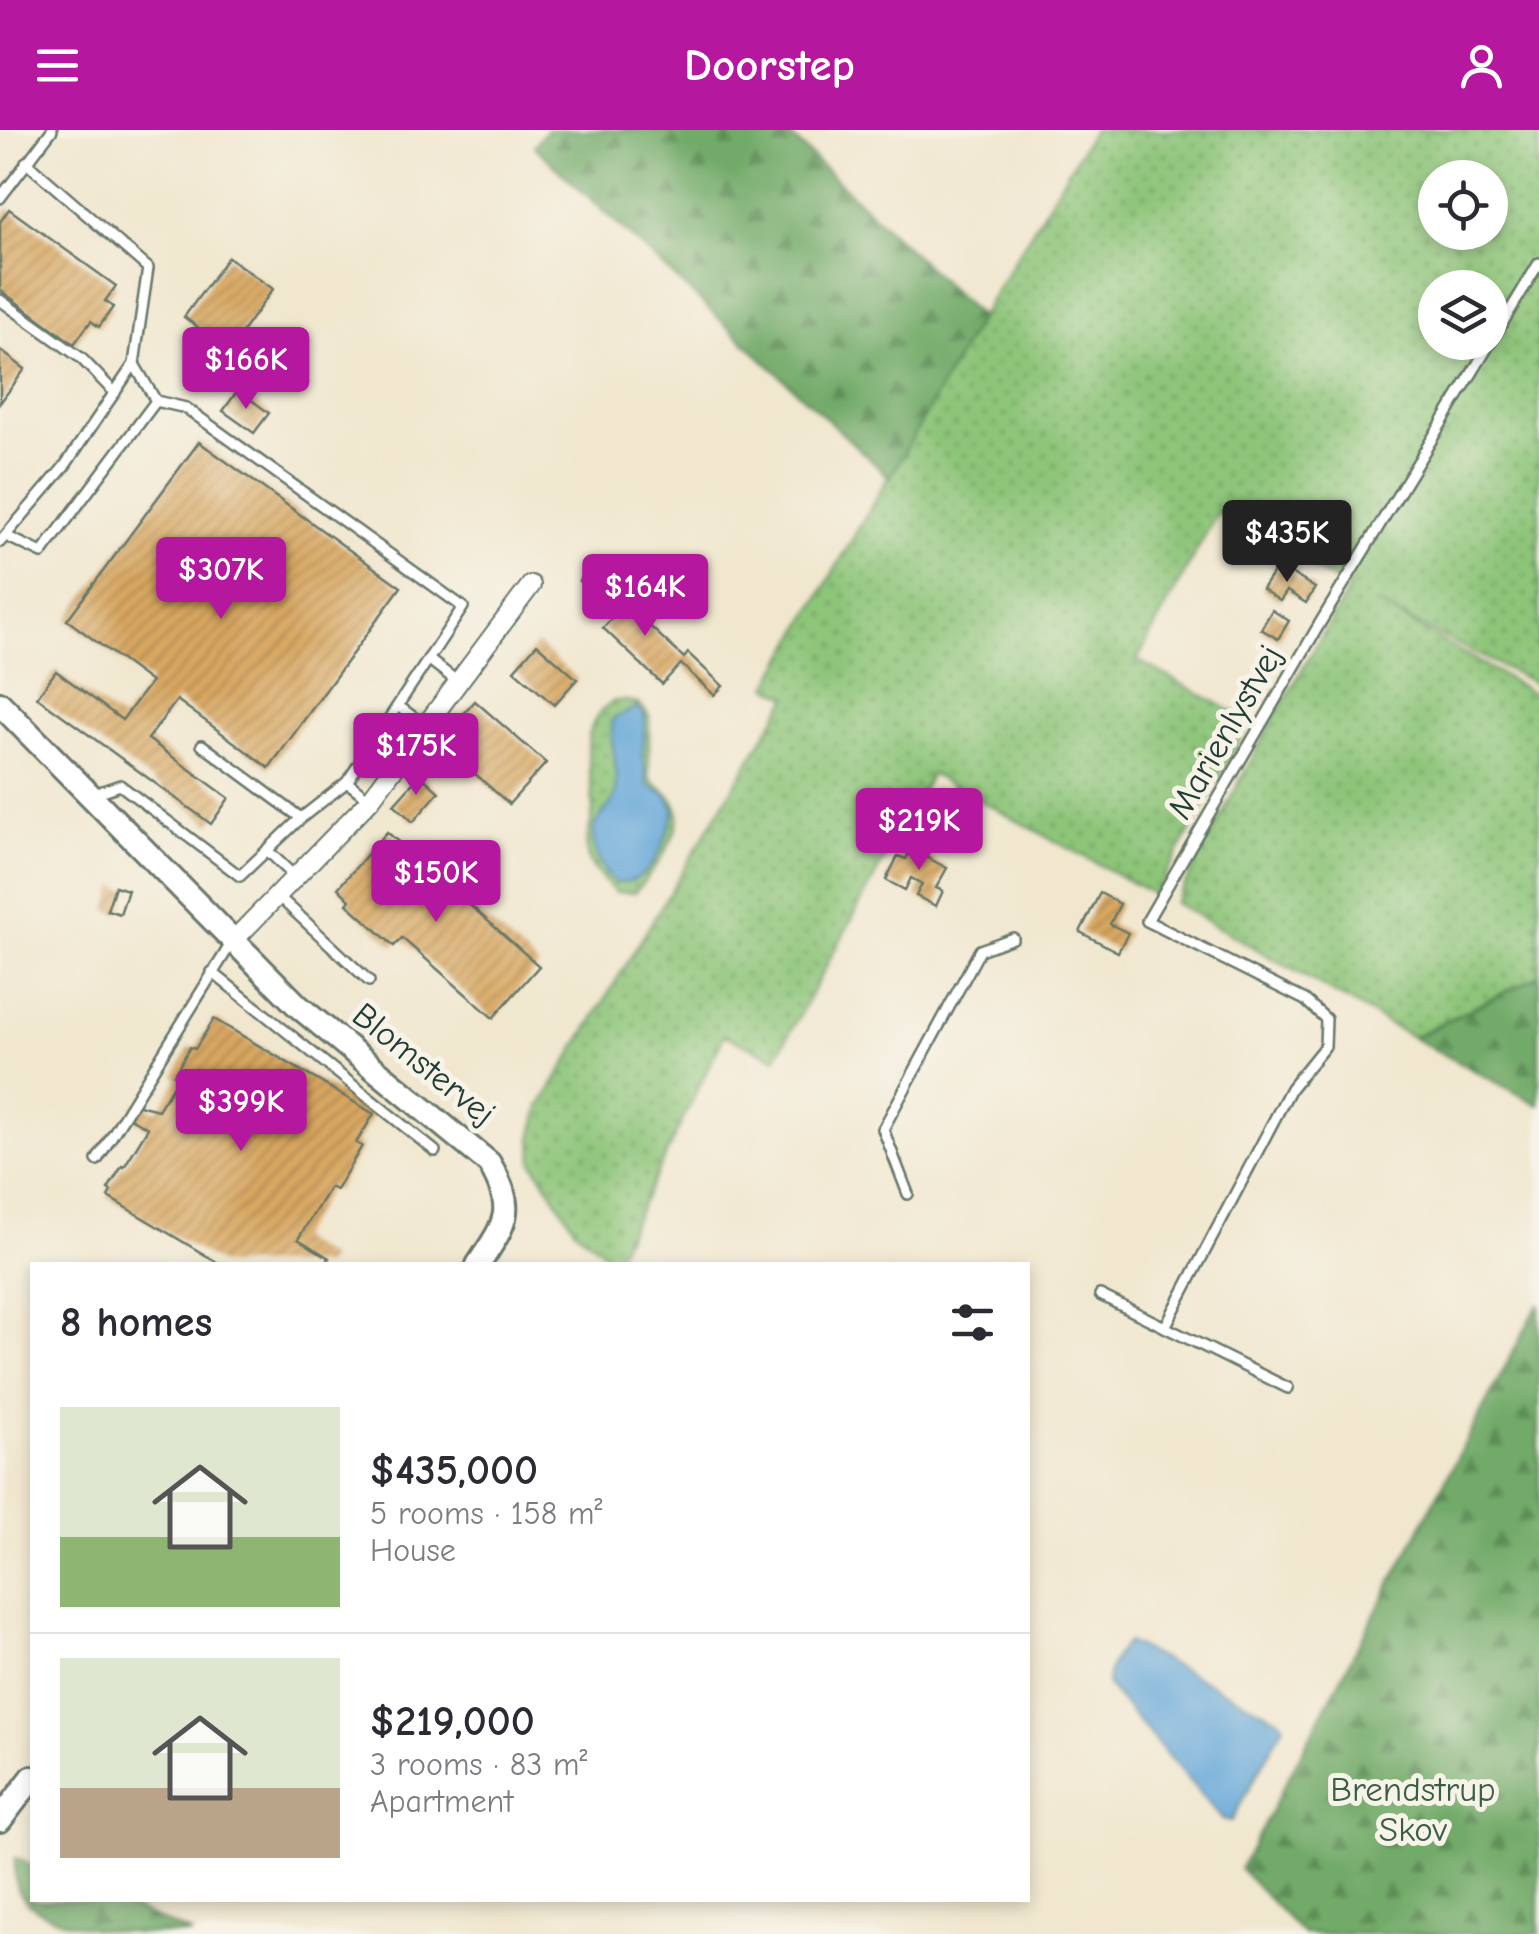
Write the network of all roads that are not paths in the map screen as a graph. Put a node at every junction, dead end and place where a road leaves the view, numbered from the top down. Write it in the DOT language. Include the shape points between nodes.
graph roads {
  1 [pos="52,130"];
  2 [pos="26,162"];
  3 [pos="0,198"];
  4 [pos="1539,264"];
  5 [pos="0,300"];
  6 [pos="134,364"];
  7 [pos="115,392"];
  8 [pos="156,401"];
  9 [pos="3,539"];
  10 [pos="531,585"];
  11 [pos="428,659"];
  12 [pos="458,682"];
  13 [pos="0,704"];
  14 [pos="398,706"];
  15 [pos="426,727"];
  16 [pos="202,745"];
  17 [pos="347,782"];
  18 [pos="92,795"];
  19 [pos="370,800"];
  20 [pos="301,818"];
  21 [pos="267,850"];
  22 [pos="295,878"];
  23 [pos="278,896"];
  24 [pos="1012,938"];
  25 [pos="234,940"];
  26 [pos="212,972"];
  27 [pos="369,981"];
  28 [pos="435,1152"];
  29 [pos="98,1160"];
  30 [pos="908,1194"];
  31 [pos="480,1262"];
  32 [pos="1100,1295"];
  33 [pos="1165,1327"];
  34 [pos="1288,1388"];
  35 [pos="30,1781"];
  36 [pos="0,1820"];
  1 -- 2 [label="lane"];
  2 -- 3 [label="lane"];
  2 -- 6 [label="lane" via="148,268"];
  4 -- 33 [label="lane, Marienlystvej" via="1147,922 1306,1000 1326,1019 1325,1046 1291,1088"];
  5 -- 7 [label="lane" via="82,358"];
  6 -- 7 [label="lane"];
  6 -- 8 [label="lane"];
  7 -- 9 [label="lane"];
  8 -- 9 [label="lane" via="42,553"];
  8 -- 11 [label="lane" via="186,408 463,607"];
  10 -- 12 [label="street"];
  11 -- 12 [label="lane"];
  11 -- 14 [label="lane"];
  12 -- 15 [label="street"];
  13 -- 18 [label="street, Blomstervej"];
  14 -- 15 [label="lane"];
  14 -- 17 [label="lane"];
  15 -- 19 [label="street"];
  16 -- 20 [label="lane"];
  17 -- 19 [label="lane"];
  17 -- 20 [label="lane"];
  18 -- 21 [label="lane" via="120,785 240,876"];
  18 -- 25 [label="street, Blomstervej"];
  19 -- 22 [label="street"];
  20 -- 21 [label="lane"];
  21 -- 22 [label="lane"];
  22 -- 23 [label="street"];
  23 -- 25 [label="street"];
  23 -- 27 [label="lane"];
  24 -- 30 [label="lane" via="980,950 882,1129"];
  25 -- 26 [label="lane"];
  25 -- 31 [label="street, Blomstervej" via="298,1006 489,1164 506,1205 501,1230"];
  26 -- 28 [label="lane"];
  26 -- 29 [label="lane"];
  32 -- 33 [label="lane"];
  33 -- 34 [label="lane"];
  35 -- 36 [label="street"];
}
